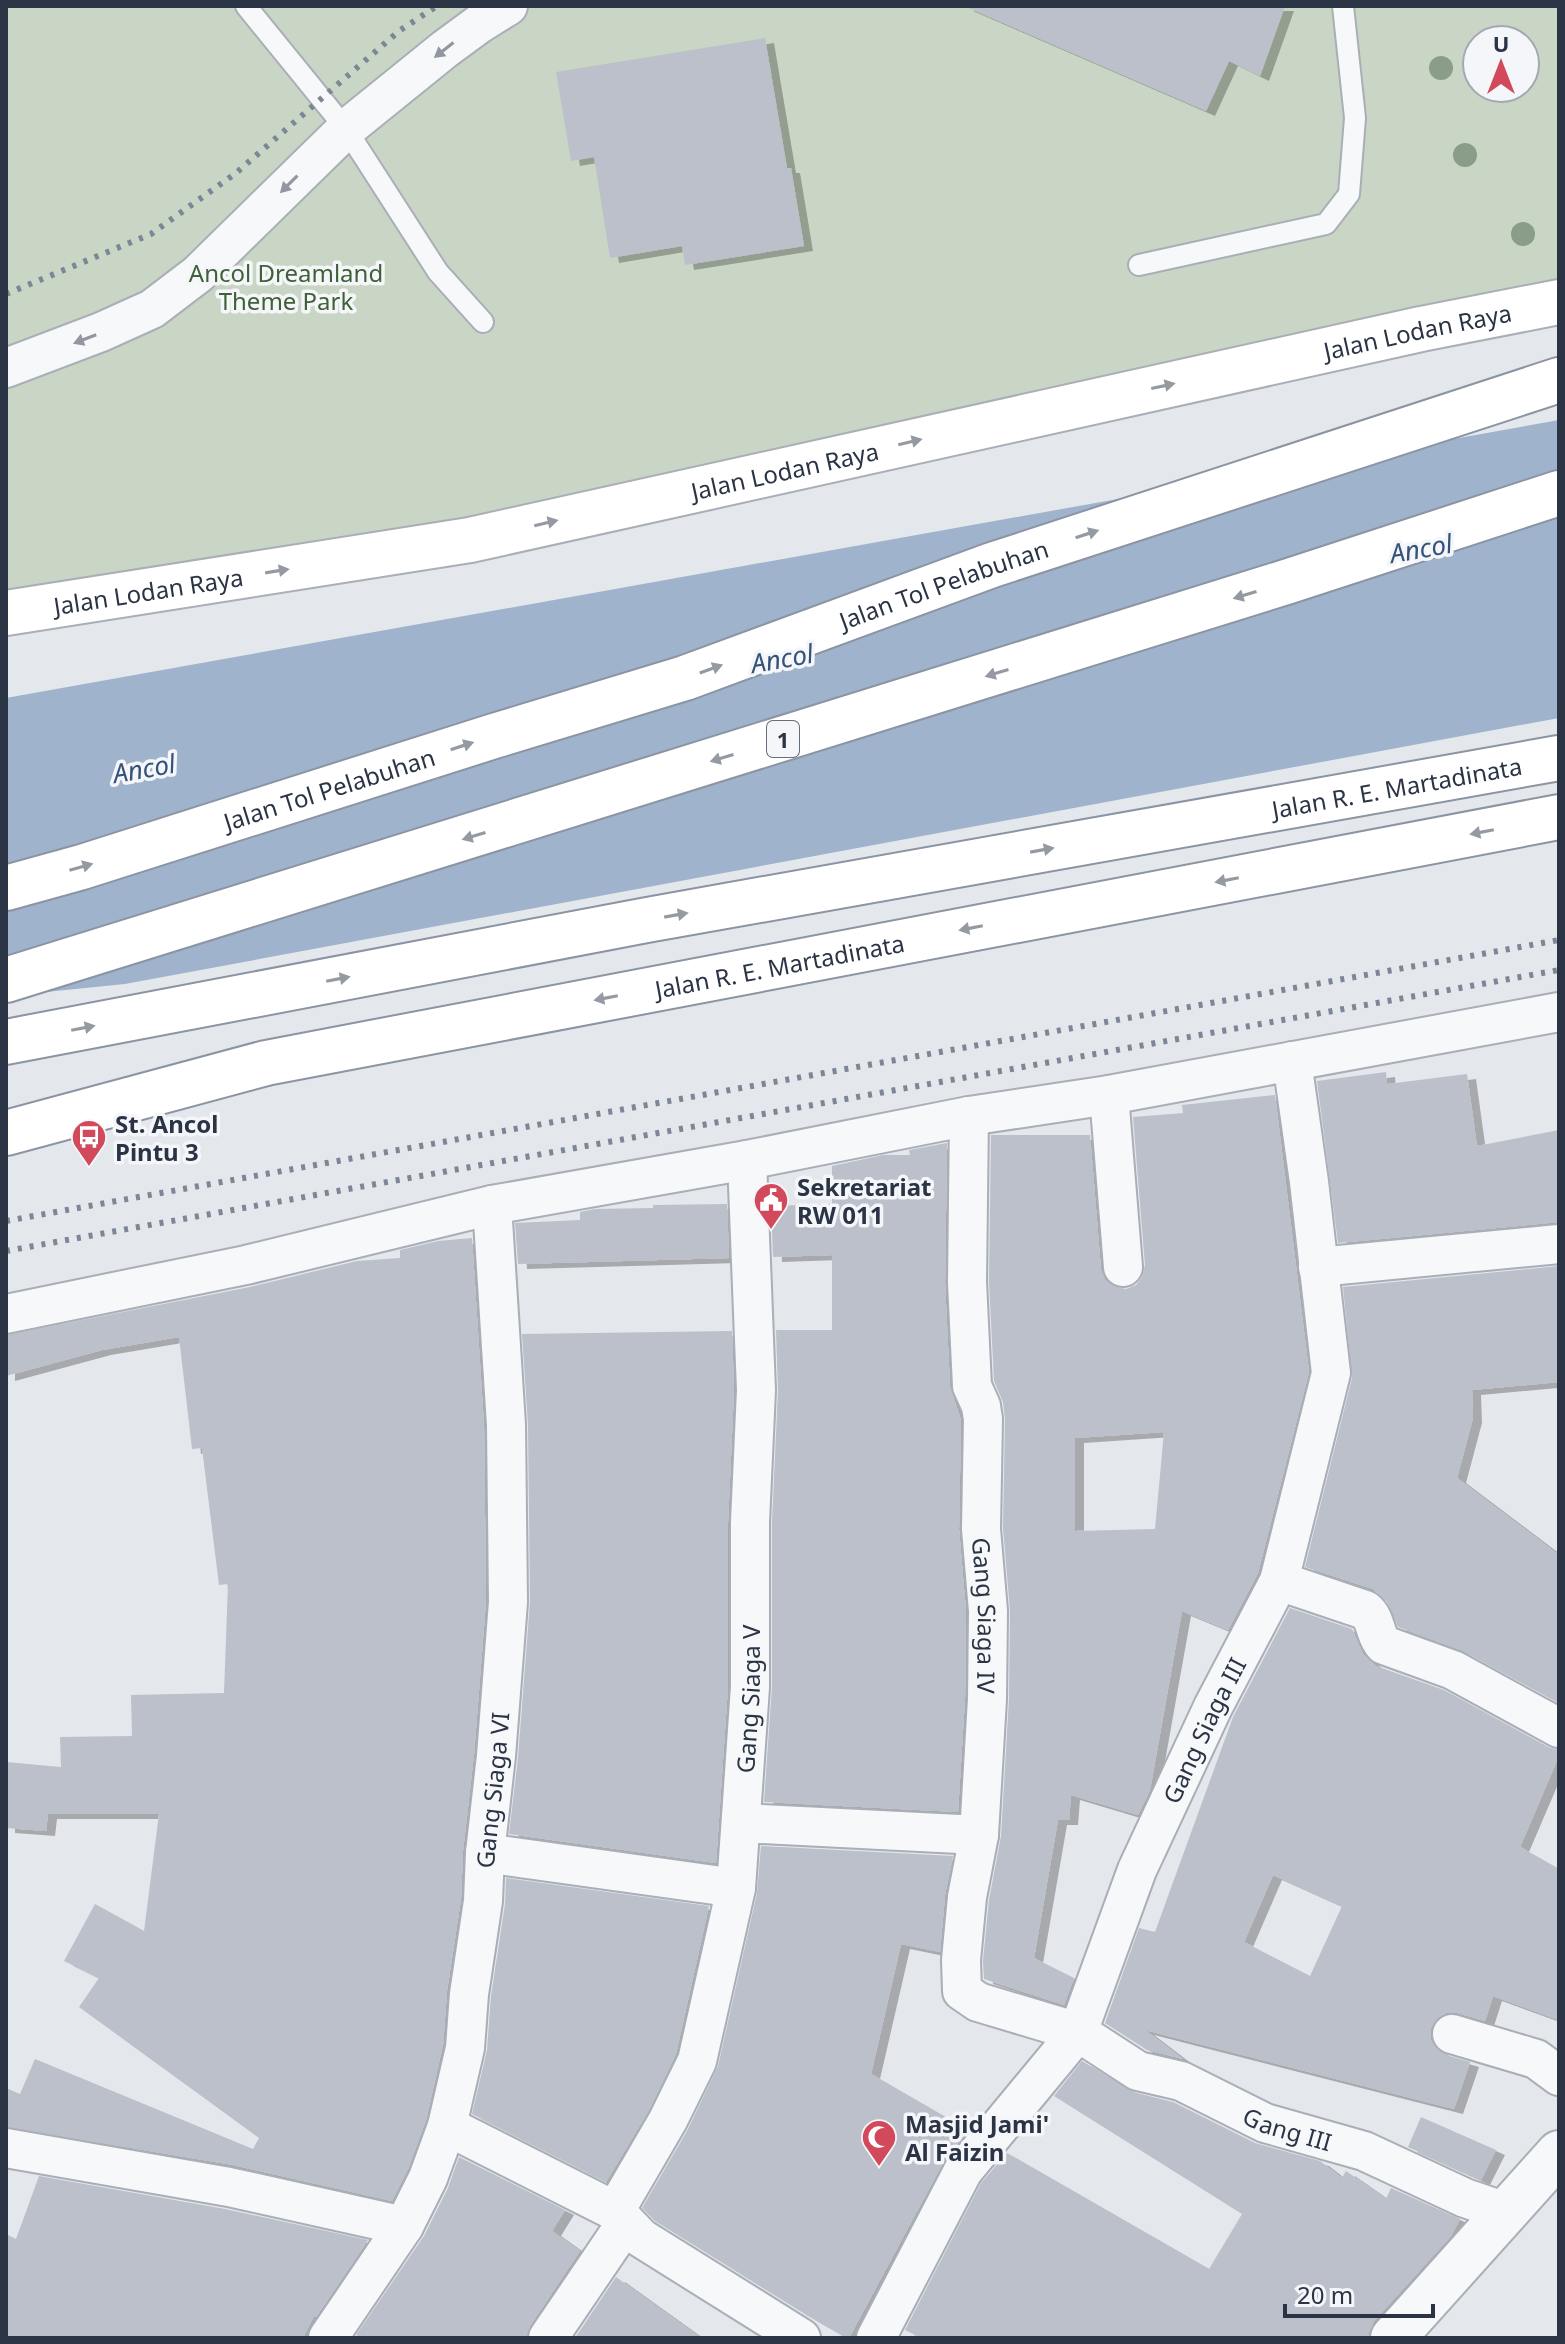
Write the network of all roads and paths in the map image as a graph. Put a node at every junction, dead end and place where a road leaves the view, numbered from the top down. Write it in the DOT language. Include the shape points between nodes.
graph roads {
  1 [pos="246,6"];
  2 [pos="508,6"];
  3 [pos="1343,6"];
  4 [pos="346,129"];
  5 [pos="1139,265"];
  6 [pos="1559,302"];
  7 [pos="483,322"];
  8 [pos="6,368"];
  9 [pos="1559,380"];
  10 [pos="1559,493"];
  11 [pos="1559,515"];
  12 [pos="1286,582"];
  13 [pos="6,613"];
  14 [pos="1559,758"];
  15 [pos="1559,817"];
  16 [pos="6,888"];
  17 [pos="6,980"];
  18 [pos="1559,1012"];
  19 [pos="6,1042"];
  20 [pos="1292,1061"];
  21 [pos="1109,1095"];
  22 [pos="969,1116"];
  23 [pos="6,1133"];
  24 [pos="747,1160"];
  25 [pos="492,1205"];
  26 [pos="1559,1244"];
  27 [pos="1123,1267"];
  28 [pos="1318,1267"];
  29 [pos="6,1314"];
  30 [pos="1279,1581"];
  31 [pos="1559,1728"];
  32 [pos="742,1823"];
  33 [pos="979,1835"];
  34 [pos="485,1853"];
  35 [pos="736,1888"];
  36 [pos="1078,2032"];
  37 [pos="1452,2034"];
  38 [pos="1559,2076"];
  39 [pos="447,2126"];
  40 [pos="6,2148"];
  41 [pos="1555,2163"];
  42 [pos="1506,2212"];
  43 [pos="621,2217"];
  44 [pos="404,2226"];
  45 [pos="889,2334"];
  46 [pos="328,2338"];
  47 [pos="548,2338"];
  48 [pos="801,2338"];
  49 [pos="1393,2338"];
  1 -- 4 [label="lane"];
  2 -- 4 [label="street, one-way"];
  3 -- 5 [label="lane" via="1355,118 1349,194 1326,224"];
  4 -- 7 [label="lane" via="438,272"];
  4 -- 8 [label="street, one-way" via="198,274 152,309"];
  13 -- 6 [label="main road, Jalan Lodan Raya, one-way" via="470,540"];
  16 -- 9 [label="main road, Jalan Tol Pelabuhan, one-way" via="685,678 992,565"];
  10 -- 12 [label="main road, 1"];
  11 -- 12 [label="main road"];
  12 -- 17 [label="main road, 1, one-way"];
  19 -- 14 [label="main road, Jalan R. E. Martadinata, one-way" via="647,920"];
  15 -- 23 [label="main road, Jalan R. E. Martadinata, one-way" via="266,1063"];
  18 -- 20 [label="street"];
  20 -- 21 [label="street"];
  20 -- 28 [label="street, Gang Siaga III"];
  21 -- 22 [label="street"];
  21 -- 27 [label="street"];
  22 -- 24 [label="street"];
  22 -- 33 [label="street, Gang Siaga IV" via="967,1282 972,1386 983,1419 981,1529 988,1611"];
  24 -- 25 [label="street"];
  24 -- 32 [label="street, Gang Siaga V" via="756,1390"];
  25 -- 29 [label="street" via="246,1265"];
  25 -- 34 [label="street, Gang Siaga VI" via="506,1425 508,1602"];
  26 -- 28 [label="street"];
  28 -- 30 [label="street, Gang Siaga III" via="1331,1373"];
  30 -- 31 [label="street" via="1365,1610 1373,1616 1384,1645 1453,1670"];
  30 -- 36 [label="street, Gang Siaga III" via="1137,1870"];
  32 -- 33 [label="street"];
  32 -- 35 [label="street, Gang Siaga V"];
  33 -- 36 [label="street, Gang Siaga IV" via="967,1897 962,1991 978,2002"];
  34 -- 35 [label="street"];
  34 -- 39 [label="street, Gang Siaga VI" via="465,2048"];
  35 -- 43 [label="street, Gang Siaga V" via="697,2061"];
  36 -- 42 [label="street, Gang III" via="1138,2071 1181,2081 1265,2123 1364,2151"];
  36 -- 45 [label="street, Gang Siaga III" via="963,2171"];
  37 -- 38 [label="street" via="1536,2059"];
  39 -- 43 [label="street"];
  39 -- 44 [label="street, Gang Siaga VI"];
  40 -- 44 [label="street" via="229,2187"];
  41 -- 42 [label="street"];
  42 -- 49 [label="street"];
  43 -- 47 [label="street, Gang Siaga V"];
  43 -- 48 [label="street" via="641,2238"];
  44 -- 46 [label="street, Gang Siaga VI"];
}
